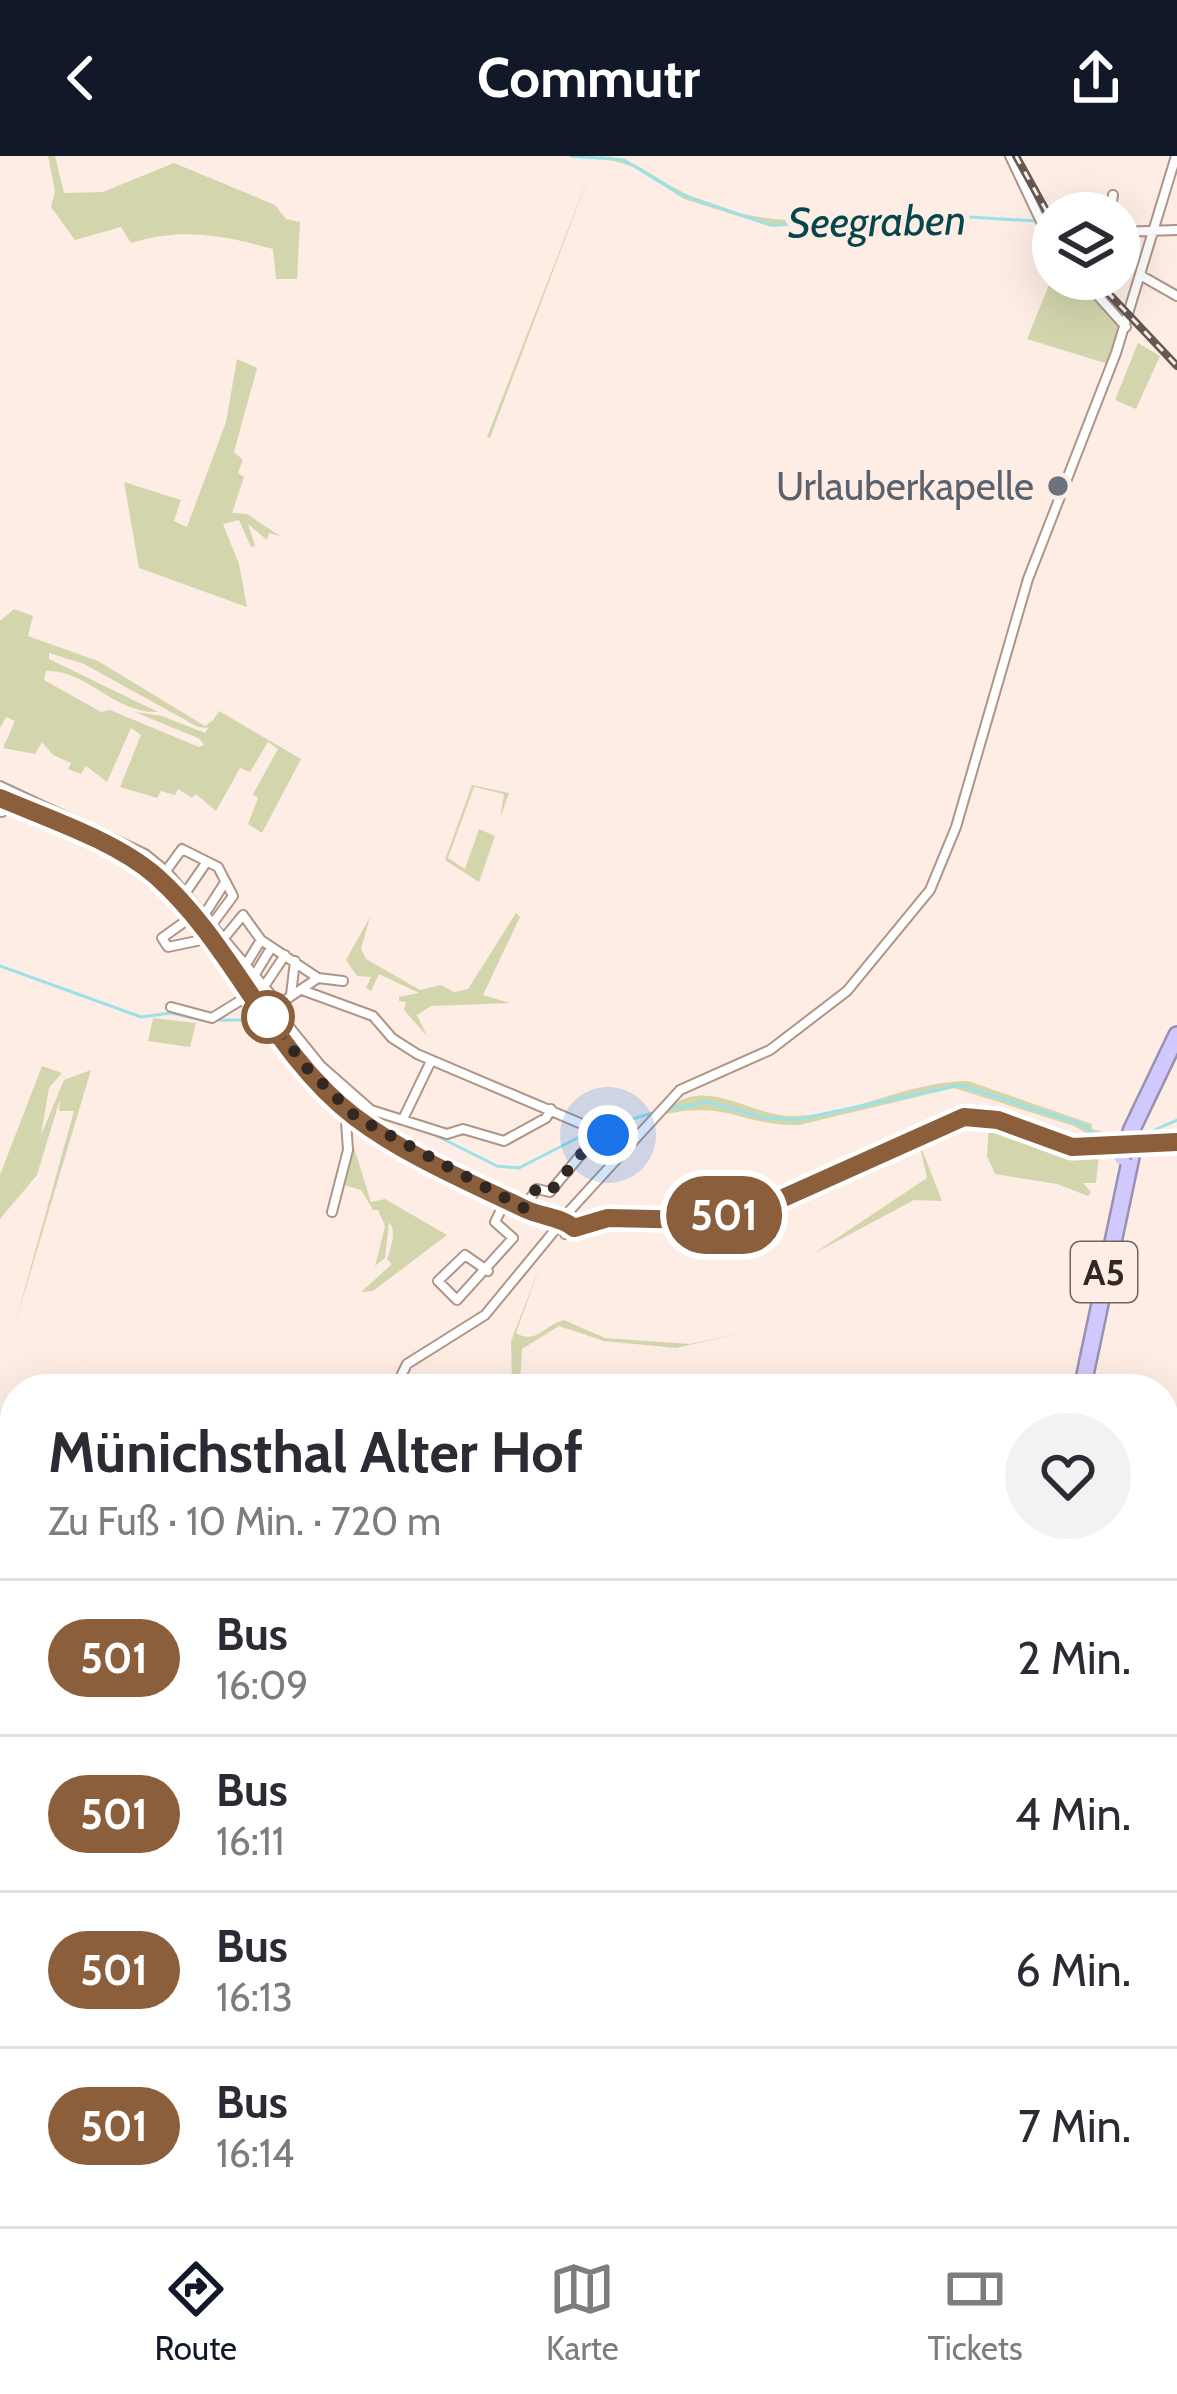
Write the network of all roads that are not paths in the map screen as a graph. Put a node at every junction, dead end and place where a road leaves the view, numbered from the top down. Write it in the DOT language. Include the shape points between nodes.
graph roads {
  1 [pos="1010,156"];
  2 [pos="1177,156"];
  3 [pos="1032,210"];
  4 [pos="1156,227"];
  5 [pos="1140,229"];
  6 [pos="1177,230"];
  7 [pos="1141,275"];
  8 [pos="1177,296"];
  9 [pos="1102,300"];
  10 [pos="1126,326"];
  11 [pos="0,786"];
  12 [pos="0,798"];
  13 [pos="19,800"];
  14 [pos="1,812"];
  15 [pos="206,863"];
  16 [pos="158,870"];
  17 [pos="224,884"];
  18 [pos="186,892"];
  19 [pos="230,904"];
  20 [pos="206,912"];
  21 [pos="194,915"];
  22 [pos="243,915"];
  23 [pos="213,923"];
  24 [pos="211,938"];
  25 [pos="224,938"];
  26 [pos="261,940"];
  27 [pos="271,948"];
  28 [pos="285,955"];
  29 [pos="295,961"];
  30 [pos="245,965"];
  31 [pos="254,976"];
  32 [pos="318,978"];
  33 [pos="343,981"];
  34 [pos="263,988"];
  35 [pos="302,990"];
  36 [pos="252,994"];
  37 [pos="291,996"];
  38 [pos="171,1007"];
  39 [pos="271,1012"];
  40 [pos="1177,1035"];
  41 [pos="1177,1050"];
  42 [pos="431,1060"];
  43 [pos="345,1108"];
  44 [pos="551,1109"];
  45 [pos="404,1117"];
  46 [pos="589,1127"];
  47 [pos="1136,1128"];
  48 [pos="608,1135"];
  49 [pos="1177,1142"];
  50 [pos="506,1199"];
  51 [pos="524,1208"];
  52 [pos="332,1212"];
  53 [pos="560,1225"];
  54 [pos="488,1271"];
  55 [pos="402,1374"];
  56 [pos="1081,1374"];
  1 -- 3 [label="street"];
  2 -- 4 [label="street"];
  4 -- 5 [label="street"];
  4 -- 6 [label="street"];
  4 -- 7 [label="street"];
  7 -- 8 [label="street"];
  7 -- 10 [label="street"];
  9 -- 10 [label="street"];
  10 -- 53 [label="street" via="1028,579 956,827 925,898 860,978 806,1024 759,1056 692,1082 661,1108"];
  11 -- 13 [label="street"];
  12 -- 13 [label="street"];
  13 -- 14 [label="street"];
  13 -- 16 [label="street"];
  15 -- 16 [label="street" via="182,849"];
  15 -- 17 [label="street" via="218,867"];
  15 -- 18 [label="street"];
  16 -- 18 [label="street"];
  16 -- 21 [label="street"];
  17 -- 19 [label="street"];
  17 -- 20 [label="street"];
  18 -- 20 [label="street"];
  19 -- 22 [label="street"];
  19 -- 23 [label="street"];
  20 -- 23 [label="street"];
  21 -- 24 [label="street"];
  21 -- 24 [label="street" via="162,938 168,947"];
  22 -- 25 [label="street"];
  22 -- 26 [label="street"];
  23 -- 25 [label="street"];
  24 -- 36 [label="street"];
  25 -- 30 [label="street"];
  26 -- 27 [label="street"];
  26 -- 30 [label="street"];
  27 -- 28 [label="street"];
  27 -- 31 [label="street"];
  28 -- 29 [label="street"];
  28 -- 34 [label="street"];
  29 -- 32 [label="street"];
  29 -- 37 [label="street"];
  30 -- 31 [label="street"];
  31 -- 34 [label="street"];
  32 -- 33 [label="street"];
  32 -- 35 [label="street"];
  34 -- 39 [label="street"];
  35 -- 37 [label="street"];
  35 -- 42 [label="street" via="373,1016"];
  36 -- 38 [label="street" via="212,1018"];
  36 -- 39 [label="street"];
  37 -- 39 [label="street"];
  39 -- 43 [label="street"];
  39 -- 45 [label="street" via="371,1110"];
  40 -- 47 [label="highway, A5"];
  41 -- 47 [label="highway, A5"];
  42 -- 44 [label="street"];
  42 -- 45 [label="street"];
  43 -- 50 [label="street"];
  43 -- 52 [label="street" via="348,1150"];
  44 -- 45 [label="street" via="504,1141 463,1129 446,1134"];
  44 -- 46 [label="street"];
  47 -- 56 [label="highway, A5, bridge"];
  48 -- 51 [label="street" via="592,1141 550,1192 536,1189"];
  49 -- 53 [label="street" via="1072,1147 998,1120 964,1117 772,1203 699,1220"];
  50 -- 51 [label="street"];
  50 -- 54 [label="street" via="495,1222 513,1238"];
  51 -- 53 [label="street"];
  53 -- 55 [label="street" via="484,1315"];
  54 -- 54 [label="street" via="465,1255 438,1281 457,1300"];
}
